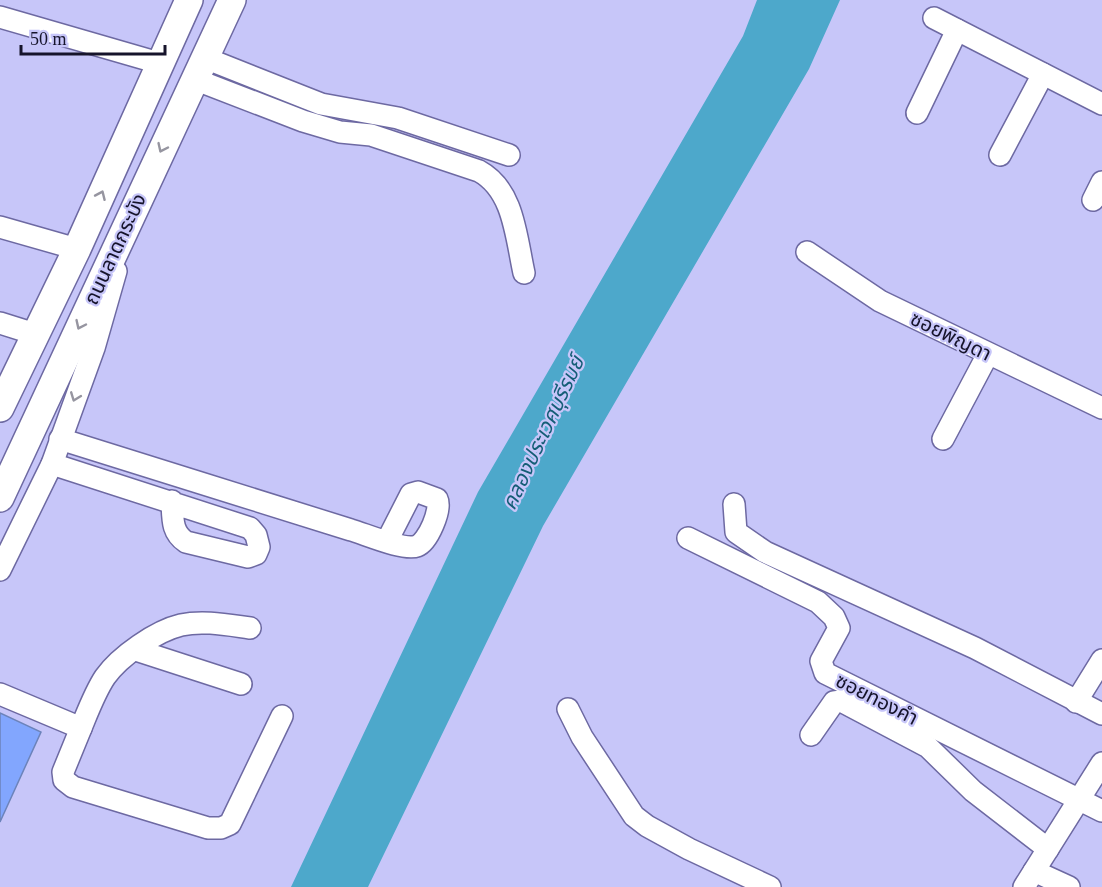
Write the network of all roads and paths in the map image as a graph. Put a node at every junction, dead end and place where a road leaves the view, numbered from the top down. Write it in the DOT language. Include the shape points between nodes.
graph roads {
  1 [pos="189,0"];
  2 [pos="232,0"];
  3 [pos="0,17"];
  4 [pos="934,18"];
  5 [pos="957,30"];
  6 [pos="159,63"];
  7 [pos="200,69"];
  8 [pos="1043,74"];
  9 [pos="1102,104"];
  10 [pos="140,108"];
  11 [pos="917,113"];
  12 [pos="174,121"];
  13 [pos="509,155"];
  14 [pos="1000,155"];
  15 [pos="137,201"];
  16 [pos="0,227"];
  17 [pos="77,249"];
  18 [pos="807,252"];
  19 [pos="524,273"];
  20 [pos="0,323"];
  21 [pos="35,334"];
  22 [pos="988,354"];
  23 [pos="1102,407"];
  24 [pos="0,408"];
  25 [pos="60,439"];
  26 [pos="943,439"];
  27 [pos="52,464"];
  28 [pos="0,498"];
  29 [pos="172,501"];
  30 [pos="734,504"];
  31 [pos="688,538"];
  32 [pos="387,541"];
  33 [pos="0,570"];
  34 [pos="250,628"];
  35 [pos="136,650"];
  36 [pos="1102,660"];
  37 [pos="242,684"];
  38 [pos="0,694"];
  39 [pos="1076,702"];
  40 [pos="568,709"];
  41 [pos="1102,714"];
  42 [pos="282,716"];
  43 [pos="81,728"];
  44 [pos="811,735"];
  45 [pos="1102,763"];
  46 [pos="1079,800"];
  47 [pos="1102,811"];
  48 [pos="1048,849"];
  49 [pos="1029,879"];
  50 [pos="770,887"];
  51 [pos="1069,887"];
  1 -- 6 [label="main road, ถนนลาดกระบัง"];
  2 -- 7 [label="main road, ถนนลาดกระบัง"];
  3 -- 6 [label="street"];
  4 -- 5 [label="street"];
  5 -- 8 [label="street"];
  5 -- 11 [label="street"];
  6 -- 10 [label="main road, ถนนลาดกระบัง"];
  7 -- 12 [label="main road, ถนนลาดกระบัง"];
  7 -- 13 [label="street" via="321,104 398,118"];
  7 -- 19 [label="street" via="303,122 371,135 491,178 504,194"];
  8 -- 9 [label="street"];
  8 -- 14 [label="street"];
  10 -- 12 [label="main road"];
  17 -- 10 [label="main road, ถนนลาดกระบัง, one-way"];
  12 -- 15 [label="main road, ถนนลาดกระบัง, one-way"];
  15 -- 25 [label="street, one-way" via="94,348"];
  15 -- 28 [label="main road, ถนนลาดกระบัง, one-way"];
  16 -- 17 [label="street"];
  17 -- 21 [label="main road, ถนนลาดกระบัง"];
  18 -- 22 [label="street, ซอยพิญดา" via="880,301"];
  20 -- 21 [label="street"];
  21 -- 24 [label="main road, ถนนลาดกระบัง"];
  22 -- 23 [label="street, ซอยพิญดา"];
  22 -- 26 [label="street"];
  25 -- 27 [label="street"];
  25 -- 32 [label="street"];
  27 -- 29 [label="street"];
  27 -- 33 [label="street"];
  30 -- 39 [label="street" via="736,532 765,552 975,648"];
  31 -- 46 [label="street, ซอยทองคำ" via="828,610 839,628 821,662 825,673"];
  34 -- 35 [label="street" via="207,623 180,625"];
  35 -- 37 [label="street"];
  35 -- 43 [label="street" via="105,677"];
  36 -- 39 [label="street"];
  38 -- 43 [label="street"];
  39 -- 41 [label="street"];
  40 -- 50 [label="street" via="634,816 681,844"];
  42 -- 43 [label="street" via="230,824 221,828 208,828 73,787 64,780 63,772"];
  44 -- 48 [label="street" via="826,710 834,702 841,702 928,747 973,791"];
  45 -- 46 [label="street"];
  46 -- 47 [label="street, ซอยทองคำ"];
  46 -- 48 [label="street"];
  48 -- 49 [label="street"];
  49 -- 51 [label="street"];
}
